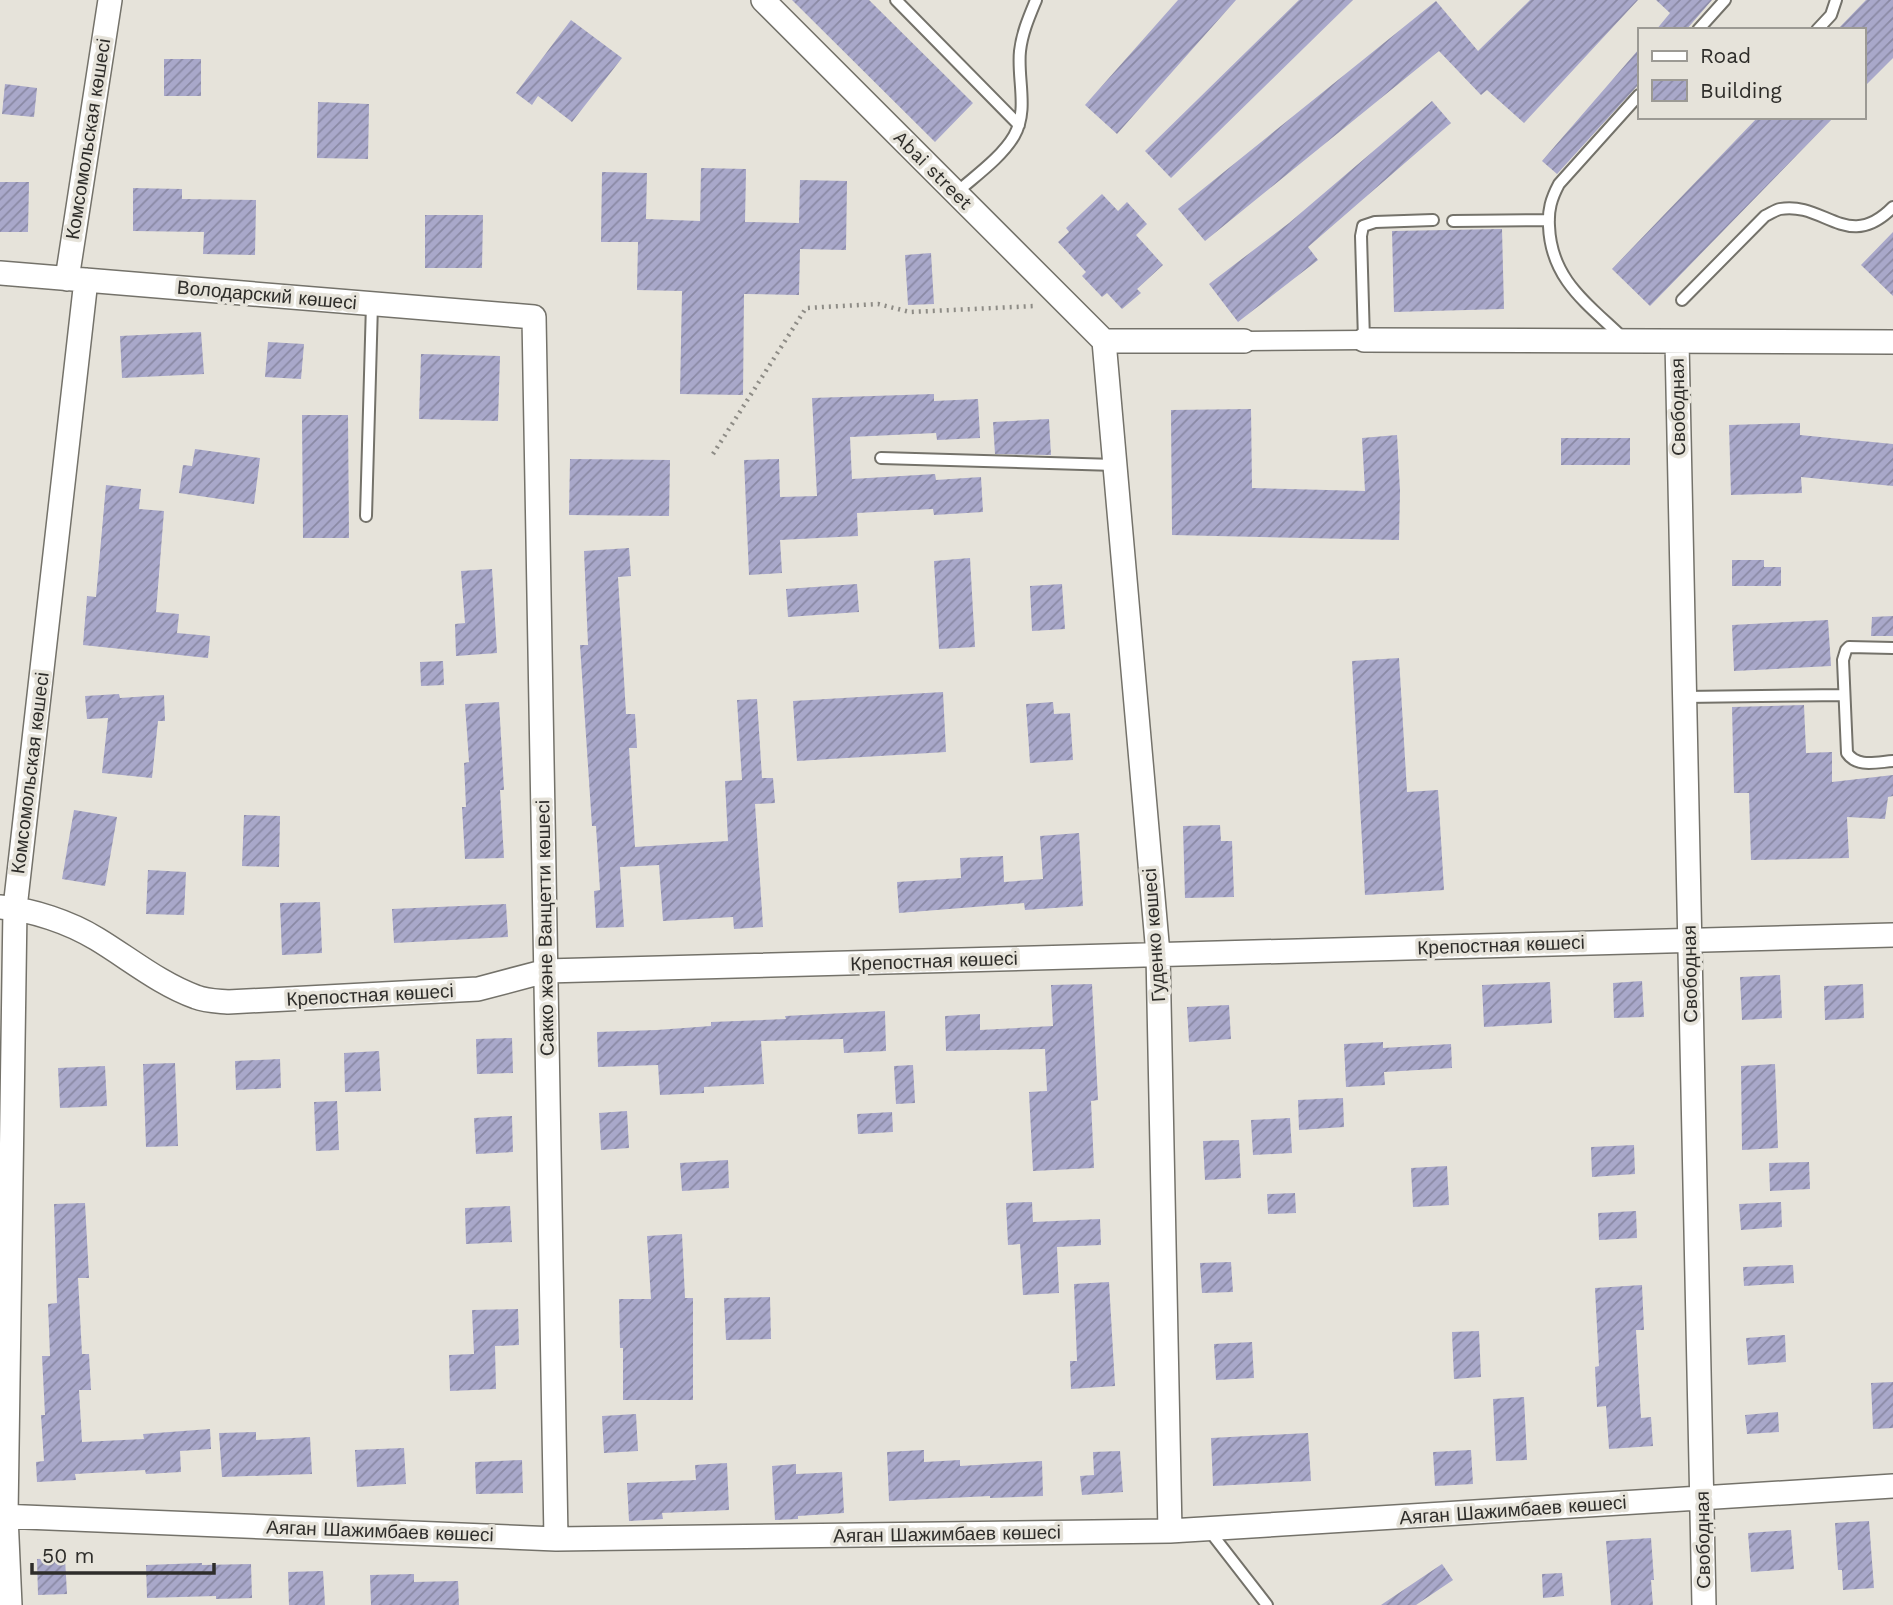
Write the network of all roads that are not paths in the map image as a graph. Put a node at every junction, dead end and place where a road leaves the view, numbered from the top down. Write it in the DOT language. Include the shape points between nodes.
graph roads {
  1 [pos="110,0"];
  2 [pos="763,0"];
  3 [pos="895,0"];
  4 [pos="1036,0"];
  5 [pos="1725,0"];
  6 [pos="1836,0"];
  7 [pos="1700,28"];
  8 [pos="1819,28"];
  9 [pos="1638,95"];
  10 [pos="1019,125"];
  11 [pos="956,193"];
  12 [pos="1893,207"];
  13 [pos="1433,220"];
  14 [pos="1549,220"];
  15 [pos="1453,221"];
  16 [pos="0,273"];
  17 [pos="76,279"];
  18 [pos="1682,300"];
  19 [pos="372,304"];
  20 [pos="534,317"];
  21 [pos="1364,340"];
  22 [pos="1104,341"];
  23 [pos="1244,341"];
  24 [pos="1628,342"];
  25 [pos="1677,342"];
  26 [pos="1893,342"];
  27 [pos="881,458"];
  28 [pos="1115,465"];
  29 [pos="366,516"];
  30 [pos="1893,648"];
  31 [pos="1844,695"];
  32 [pos="1684,697"];
  33 [pos="1893,761"];
  34 [pos="7,907"];
  35 [pos="1893,935"];
  36 [pos="1690,940"];
  37 [pos="1158,954"];
  38 [pos="546,971"];
  39 [pos="1893,1486"];
  40 [pos="1702,1498"];
  41 [pos="3,1516"];
  42 [pos="1208,1529"];
  43 [pos="1170,1531"];
  44 [pos="556,1539"];
  45 [pos="10,1605"];
  46 [pos="1267,1605"];
  47 [pos="1704,1605"];
  1 -- 17 [label="street, Комсомольская көшесі"];
  2 -- 11 [label="street, Abai street"];
  3 -- 10 [label="lane"];
  4 -- 10 [label="lane" via="1020,51"];
  5 -- 7 [label="lane"];
  6 -- 8 [label="lane" via="1836,7"];
  9 -- 14 [label="lane" via="1559,184"];
  10 -- 11 [label="lane" via="1003,149"];
  11 -- 22 [label="street, Abai street"];
  12 -- 18 [label="lane" via="1881,219 1844,226 1799,209 1773,212"];
  13 -- 21 [label="lane" via="1363,226"];
  14 -- 15 [label="lane"];
  14 -- 24 [label="lane" via="1552,252 1564,279"];
  16 -- 17 [label="street, Володарский көшесі"];
  17 -- 19 [label="street, Володарский көшесі"];
  17 -- 34 [label="street, Комсомольская көшесі"];
  19 -- 20 [label="street, Володарский көшесі"];
  19 -- 29 [label="lane"];
  20 -- 38 [label="street, Сакко және Ванцетти көшесі"];
  21 -- 23 [label="street"];
  21 -- 24 [label="street"];
  22 -- 23 [label="street"];
  22 -- 28 [label="street, Гуденко көшесі"];
  24 -- 25 [label="street"];
  25 -- 26 [label="street"];
  25 -- 32 [label="street, Свободная"];
  27 -- 28 [label="lane"];
  28 -- 37 [label="street, Гуденко көшесі"];
  30 -- 31 [label="lane" via="1846,650"];
  31 -- 32 [label="lane"];
  31 -- 33 [label="lane" via="1846,744 1852,760"];
  32 -- 36 [label="street, Свободная"];
  34 -- 38 [label="street, Крепостная көшесі" via="55,919 94,937 198,998 228,1002 478,989"];
  34 -- 41 [label="street, Комсомольская көшесі"];
  35 -- 36 [label="street, Крепостная көшесі"];
  36 -- 37 [label="street, Крепостная көшесі"];
  36 -- 40 [label="street, Свободная"];
  37 -- 38 [label="street, Крепостная көшесі"];
  37 -- 43 [label="street, Гуденко көшесі"];
  38 -- 44 [label="street, Сакко және Ванцетти көшесі"];
  39 -- 40 [label="street, Аяган Шажимбаев көшесі"];
  40 -- 42 [label="street, Аяган Шажимбаев көшесі"];
  40 -- 47 [label="street, Свободная"];
  41 -- 44 [label="street, Аяган Шажимбаев көшесі"];
  41 -- 45 [label="street, Комсомольская көшесі"];
  42 -- 43 [label="street, Аяган Шажимбаев көшесі"];
  42 -- 46 [label="lane"];
  43 -- 44 [label="street, Аяган Шажимбаев көшесі"];
}
